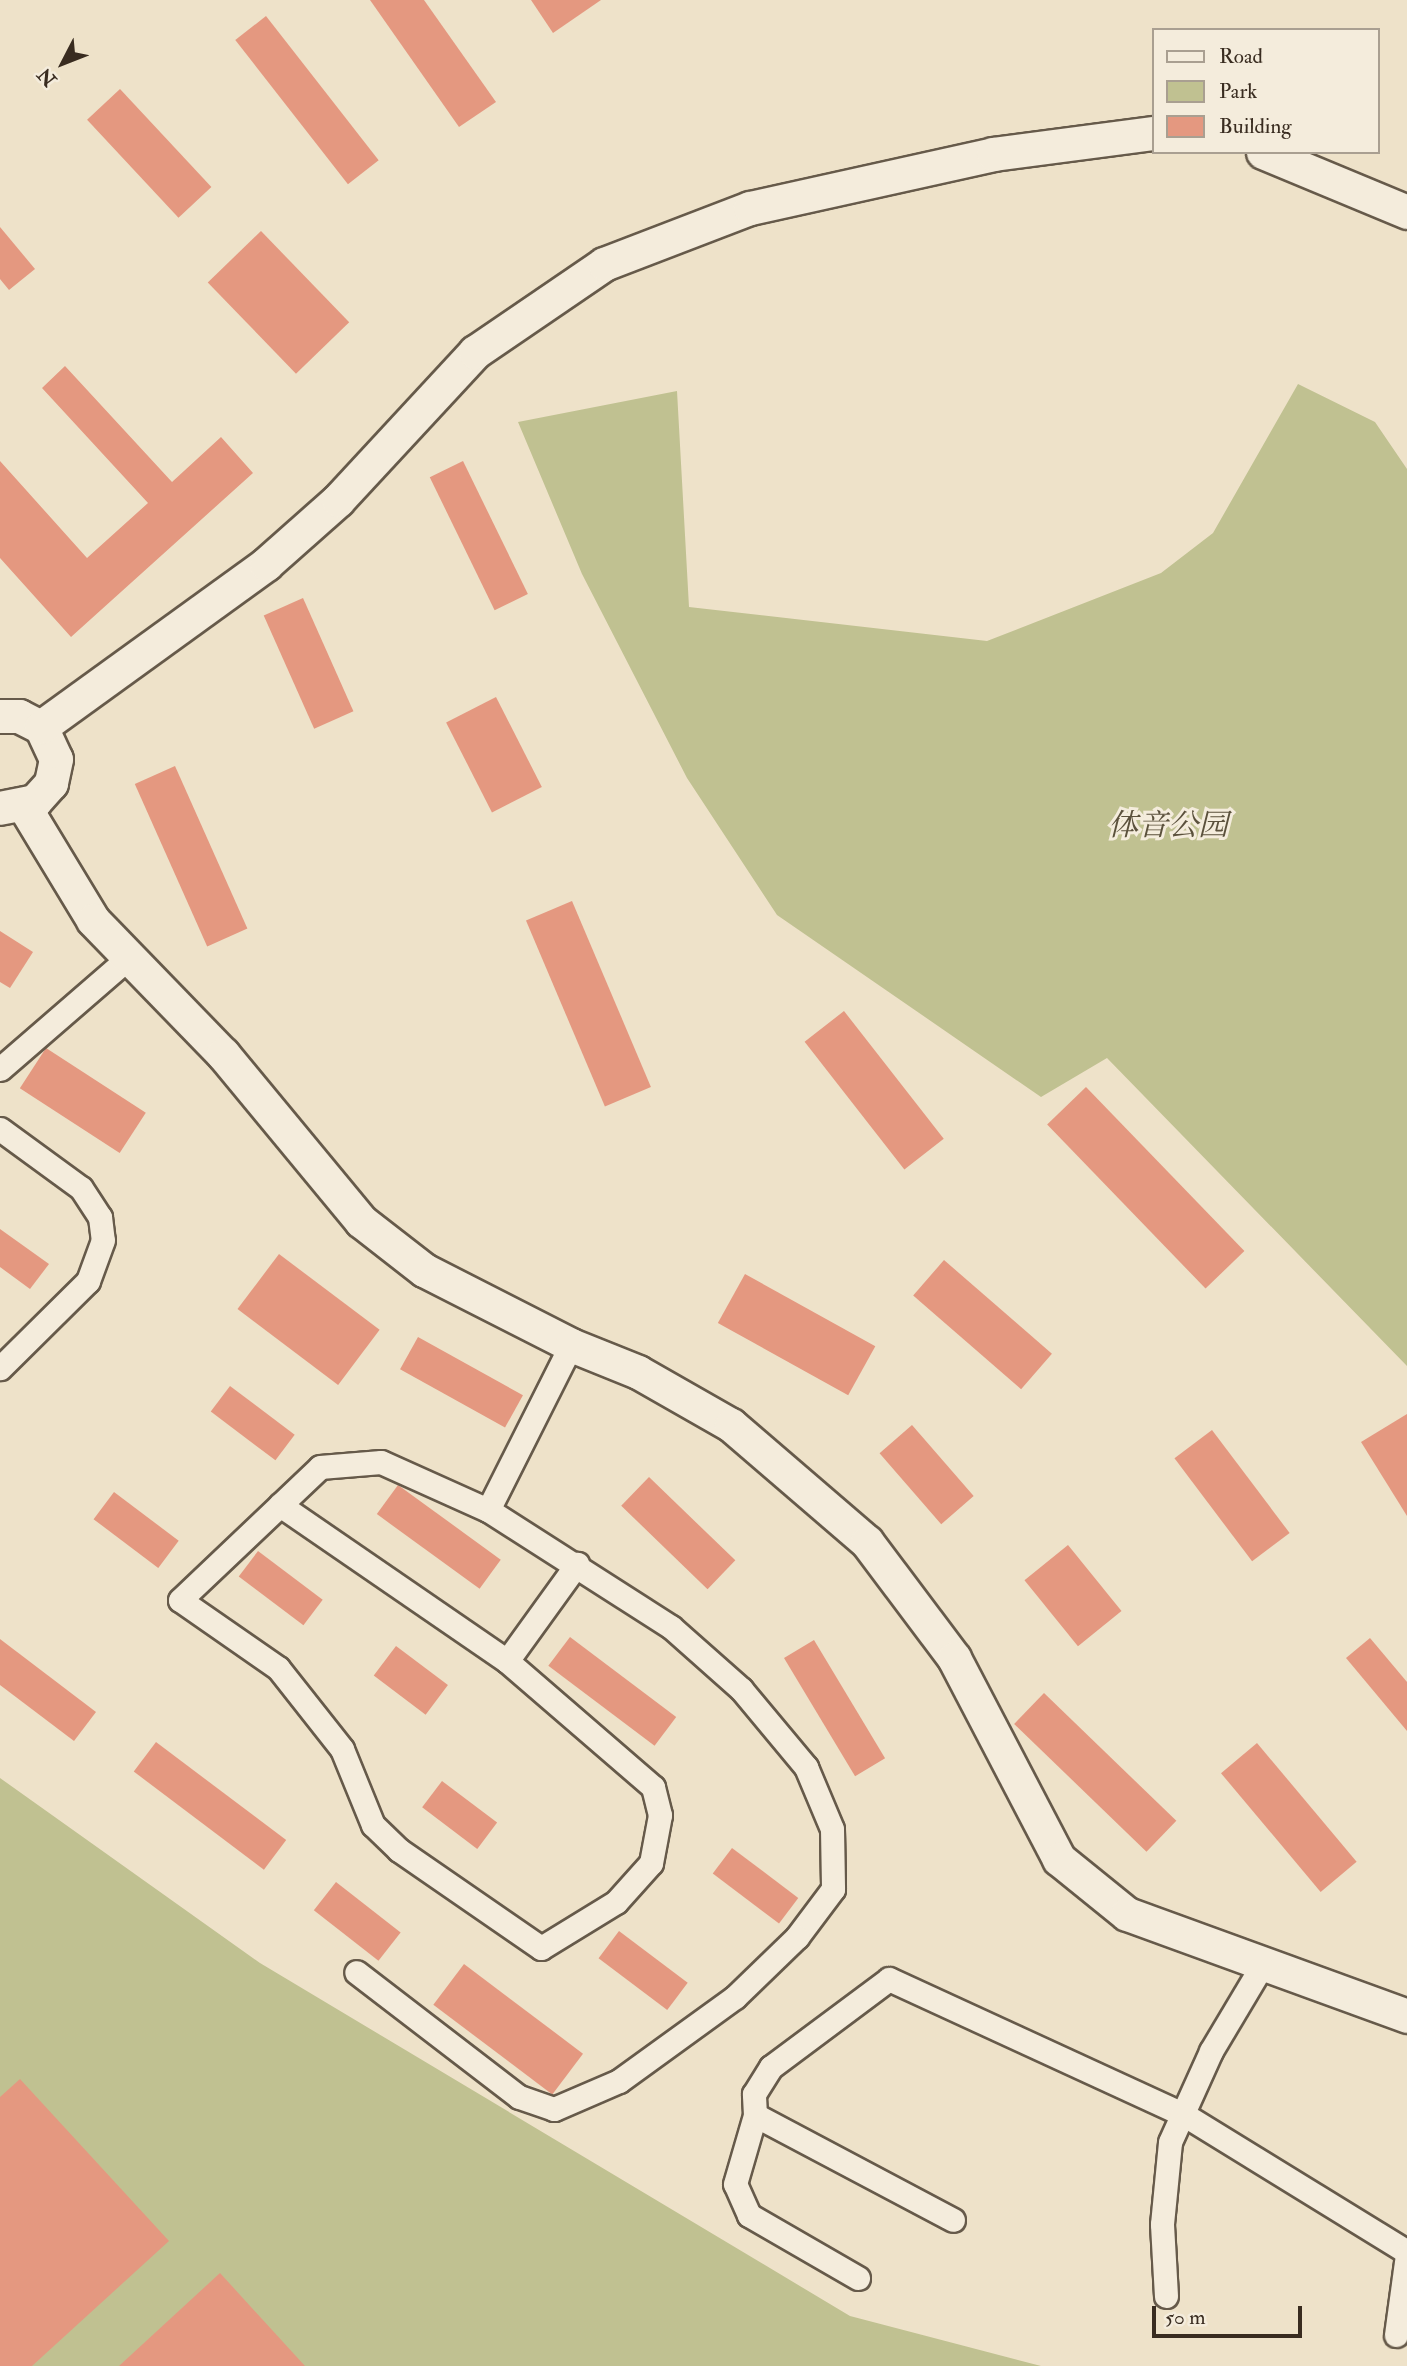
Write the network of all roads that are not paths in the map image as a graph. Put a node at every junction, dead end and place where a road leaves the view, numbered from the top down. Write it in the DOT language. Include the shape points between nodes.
graph roads {
  1 [pos="1152,133"];
  2 [pos="1268,154"];
  3 [pos="1407,212"];
  4 [pos="0,716"];
  5 [pos="41,727"];
  6 [pos="12,807"];
  7 [pos="127,959"];
  8 [pos="0,1069"];
  9 [pos="0,1129"];
  10 [pos="570,1345"];
  11 [pos="0,1367"];
  12 [pos="280,1506"];
  13 [pos="488,1510"];
  14 [pos="577,1564"];
  15 [pos="507,1661"];
  16 [pos="1264,1962"];
  17 [pos="356,1972"];
  18 [pos="1407,2016"];
  19 [pos="1183,2114"];
  20 [pos="755,2115"];
  21 [pos="953,2220"];
  22 [pos="1407,2254"];
  23 [pos="858,2278"];
  24 [pos="1166,2296"];
  25 [pos="1396,2335"];
  1 -- 5 [label="street" via="993,154 750,208 604,264 475,352 338,500 266,564"];
  2 -- 3 [label="street"];
  4 -- 5 [label="street" via="19,716"];
  5 -- 6 [label="street" via="54,747 55,772 44,793"];
  6 -- 7 [label="street" via="93,920"];
  7 -- 8 [label="street"];
  7 -- 10 [label="street" via="223,1054 361,1221 424,1270"];
  9 -- 11 [label="street" via="81,1188 100,1217 103,1240 88,1280"];
  10 -- 13 [label="street"];
  10 -- 16 [label="street" via="638,1372 731,1425 867,1542 954,1658 1059,1859 1127,1914"];
  12 -- 13 [label="street" via="320,1467 381,1462"];
  12 -- 15 [label="street"];
  12 -- 15 [label="street" via="180,1600 278,1668 342,1749 373,1825 399,1850 541,1948 616,1902 651,1863 660,1815 653,1787"];
  13 -- 14 [label="street"];
  14 -- 15 [label="street"];
  14 -- 17 [label="street" via="681,1636 741,1689 806,1767 832,1829 833,1889 797,1937 735,1997 619,2081 554,2109 519,2097"];
  16 -- 18 [label="street"];
  16 -- 19 [label="street"];
  19 -- 20 [label="street" via="889,1979 771,2067 754,2094"];
  19 -- 22 [label="street"];
  19 -- 24 [label="street" via="1169,2156"];
  20 -- 21 [label="street"];
  20 -- 23 [label="street" via="735,2184 749,2215"];
  22 -- 25 [label="street"];
}
